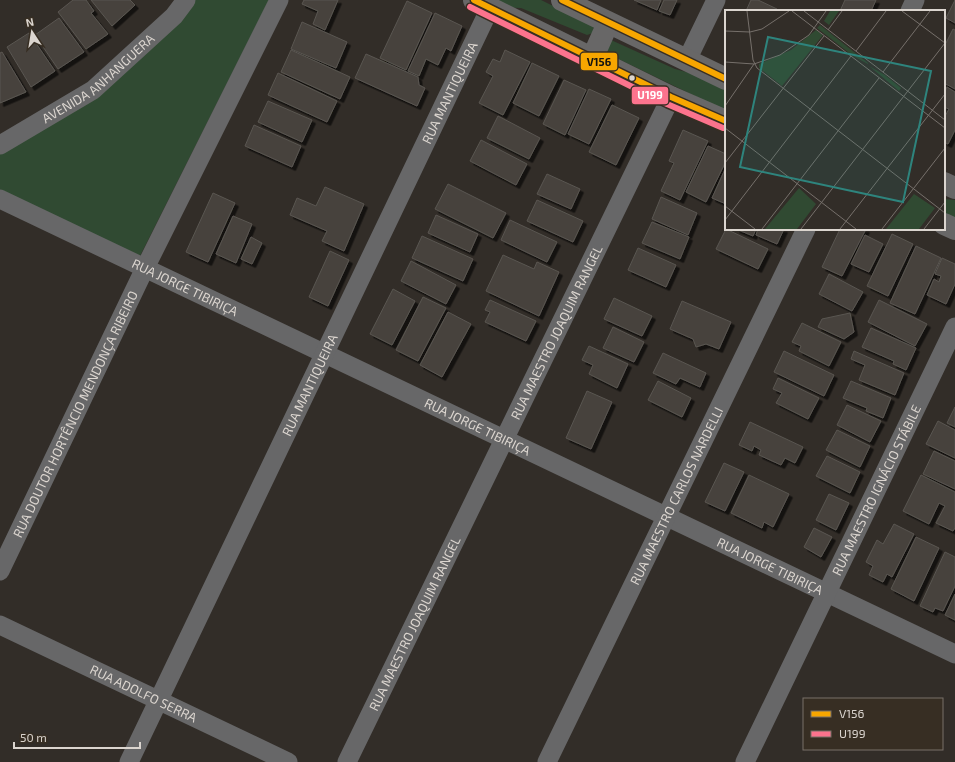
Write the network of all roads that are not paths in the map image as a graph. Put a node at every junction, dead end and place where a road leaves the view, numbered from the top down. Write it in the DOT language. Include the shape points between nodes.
graph roads {
  1 [pos="186,0"];
  2 [pos="279,0"];
  3 [pos="562,0"];
  4 [pos="716,0"];
  5 [pos="915,0"];
  6 [pos="482,4"];
  7 [pos="910,10"];
  8 [pos="608,23"];
  9 [pos="592,59"];
  10 [pos="687,60"];
  11 [pos="725,79"];
  12 [pos="671,97"];
  13 [pos="725,121"];
  14 [pos="0,145"];
  15 [pos="945,183"];
  16 [pos="955,188"];
  17 [pos="0,199"];
  18 [pos="945,224"];
  19 [pos="955,229"];
  20 [pos="806,230"];
  21 [pos="144,268"];
  22 [pos="955,327"];
  23 [pos="325,354"];
  24 [pos="505,441"];
  25 [pos="666,516"];
  26 [pos="0,571"];
  27 [pos="827,593"];
  28 [pos="0,625"];
  29 [pos="955,654"];
  30 [pos="158,700"];
  31 [pos="129,762"];
  32 [pos="288,762"];
  33 [pos="348,762"];
  34 [pos="547,762"];
  35 [pos="746,762"];
  1 -- 14 [label="street, AVENIDA ANHANGUERA" via="174,16 93,90"];
  2 -- 21 [label="street, RUA DOUTOR HORTÊNCIO MENDONÇA RIBEIRO"];
  3 -- 8 [label="main road"];
  4 -- 10 [label="street"];
  5 -- 7 [label="street"];
  6 -- 9 [label="main road"];
  6 -- 23 [label="street, RUA MANTIQUEIRA"];
  8 -- 9 [label="main road"];
  8 -- 10 [label="main road"];
  9 -- 12 [label="main road" via="632,76"];
  10 -- 11 [label="main road"];
  12 -- 13 [label="main road"];
  12 -- 24 [label="street, RUA MAESTRO JOAQUIM RANGEL"];
  15 -- 16 [label="main road"];
  17 -- 21 [label="street, RUA JORGE TIBIRIÇA"];
  18 -- 19 [label="main road"];
  20 -- 25 [label="street, RUA MAESTRO CARLOS NARDELLI"];
  21 -- 23 [label="street, RUA JORGE TIBIRIÇA"];
  21 -- 26 [label="street, RUA DOUTOR HORTÊNCIO MENDONÇA RIBEIRO"];
  22 -- 27 [label="street, RUA MAESTRO IGNÁCIO STÁBILE"];
  23 -- 24 [label="street, RUA JORGE TIBIRIÇA"];
  23 -- 30 [label="street, RUA MANTIQUEIRA"];
  24 -- 25 [label="street, RUA JORGE TIBIRIÇA"];
  24 -- 33 [label="street, RUA MAESTRO JOAQUIM RANGEL"];
  25 -- 27 [label="street, RUA JORGE TIBIRIÇA"];
  25 -- 34 [label="street, RUA MAESTRO CARLOS NARDELLI"];
  27 -- 29 [label="street, RUA JORGE TIBIRIÇA"];
  27 -- 35 [label="street, RUA MAESTRO IGNÁCIO STÁBILE"];
  28 -- 30 [label="street, RUA ADOLFO SERRA"];
  30 -- 31 [label="street, RUA MANTIQUEIRA"];
  30 -- 32 [label="street, RUA ADOLFO SERRA"];
}
